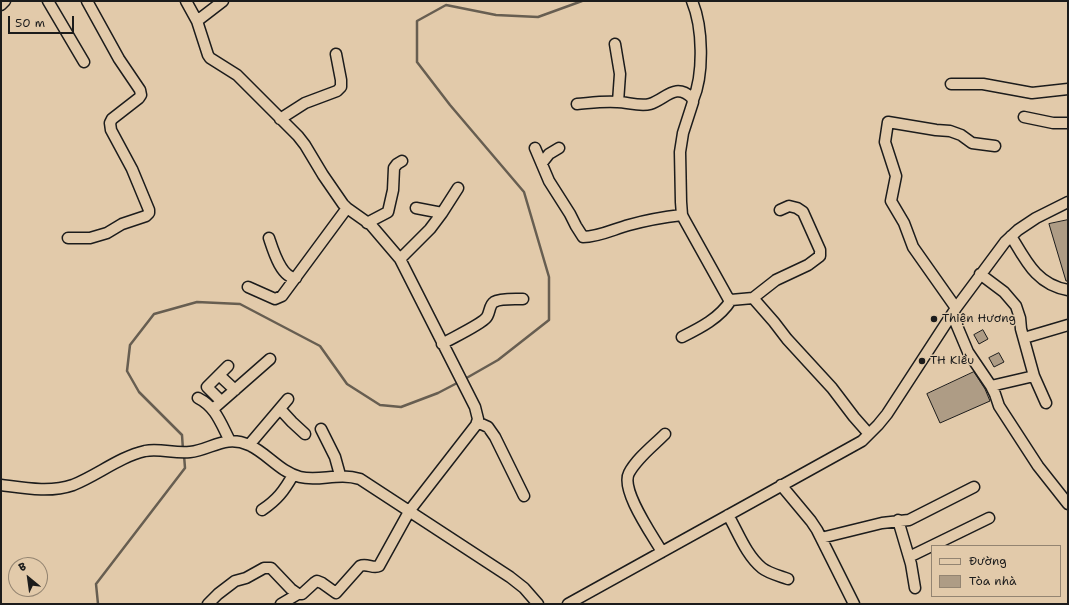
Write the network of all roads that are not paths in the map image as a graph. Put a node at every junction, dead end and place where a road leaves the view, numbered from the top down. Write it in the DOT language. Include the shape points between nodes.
graph roads {
  1 [pos="5,1"];
  2 [pos="48,1"];
  3 [pos="88,1"];
  4 [pos="186,1"];
  5 [pos="223,1"];
  6 [pos="692,1"];
  7 [pos="1,5"];
  8 [pos="196,21"];
  9 [pos="616,44"];
  10 [pos="336,54"];
  11 [pos="84,62"];
  12 [pos="951,84"];
  13 [pos="1068,89"];
  14 [pos="693,100"];
  15 [pos="618,102"];
  16 [pos="577,104"];
  17 [pos="1024,117"];
  18 [pos="280,119"];
  19 [pos="1068,123"];
  20 [pos="995,146"];
  21 [pos="536,148"];
  22 [pos="559,148"];
  23 [pos="402,161"];
  24 [pos="542,163"];
  25 [pos="458,188"];
  26 [pos="1068,202"];
  27 [pos="347,208"];
  28 [pos="416,208"];
  29 [pos="780,210"];
  30 [pos="442,213"];
  31 [pos="682,215"];
  32 [pos="367,223"];
  33 [pos="1011,236"];
  34 [pos="68,238"];
  35 [pos="269,238"];
  36 [pos="400,259"];
  37 [pos="980,274"];
  38 [pos="296,278"];
  39 [pos="248,287"];
  40 [pos="1068,290"];
  41 [pos="753,298"];
  42 [pos="523,299"];
  43 [pos="731,300"];
  44 [pos="954,311"];
  45 [pos="1068,325"];
  46 [pos="682,337"];
  47 [pos="1024,338"];
  48 [pos="442,344"];
  49 [pos="270,359"];
  50 [pos="228,366"];
  51 [pos="219,375"];
  52 [pos="1034,376"];
  53 [pos="991,386"];
  54 [pos="235,390"];
  55 [pos="198,398"];
  56 [pos="288,399"];
  57 [pos="221,401"];
  58 [pos="1046,403"];
  59 [pos="213,409"];
  60 [pos="280,409"];
  61 [pos="477,422"];
  62 [pos="321,429"];
  63 [pos="305,434"];
  64 [pos="665,434"];
  65 [pos="869,434"];
  66 [pos="230,441"];
  67 [pos="249,445"];
  68 [pos="293,475"];
  69 [pos="340,475"];
  70 [pos="1,485"];
  71 [pos="782,485"];
  72 [pos="974,487"];
  73 [pos="524,496"];
  74 [pos="1068,504"];
  75 [pos="262,510"];
  76 [pos="410,510"];
  77 [pos="728,515"];
  78 [pos="989,518"];
  79 [pos="898,520"];
  80 [pos="821,538"];
  81 [pos="934,545"];
  82 [pos="931,546"];
  83 [pos="662,552"];
  84 [pos="909,557"];
  85 [pos="788,579"];
  86 [pos="915,588"];
  87 [pos="298,594"];
  88 [pos="208,604"];
  89 [pos="282,604"];
  90 [pos="538,604"];
  91 [pos="568,604"];
  92 [pos="854,604"];
  1 -- 7 [label="street"];
  2 -- 11 [label="street"];
  3 -- 34 [label="street" via="140,90 140,98 110,123 149,213 107,233 90,238"];
  4 -- 8 [label="street"];
  5 -- 8 [label="street"];
  6 -- 14 [label="street" via="700,27 701,47"];
  8 -- 18 [label="street" via="210,58 237,74"];
  9 -- 15 [label="street" via="620,74"];
  10 -- 18 [label="street" via="341,87 337,91 305,103"];
  12 -- 13 [label="street" via="982,84 1032,93"];
  14 -- 15 [label="street" via="690,96 675,91 648,104"];
  14 -- 31 [label="street" via="680,152"];
  15 -- 16 [label="street"];
  17 -- 19 [label="street" via="1053,123"];
  18 -- 27 [label="street" via="305,145"];
  20 -- 44 [label="street" via="972,143 950,131 888,122 885,142 896,176 891,201 904,223 913,246"];
  21 -- 24 [label="street"];
  22 -- 24 [label="street" via="549,154"];
  23 -- 32 [label="street" via="394,168 388,212"];
  24 -- 31 [label="street" via="549,181 583,237 593,237 657,218"];
  25 -- 30 [label="street"];
  26 -- 33 [label="street" via="1036,218"];
  27 -- 32 [label="street"];
  27 -- 38 [label="street"];
  28 -- 30 [label="street"];
  29 -- 41 [label="street" via="789,206 803,212 820,250 820,256 808,265 776,280"];
  30 -- 36 [label="street"];
  31 -- 43 [label="street"];
  32 -- 36 [label="street"];
  33 -- 37 [label="street"];
  33 -- 40 [label="street" via="1042,280"];
  35 -- 38 [label="street" via="284,271 288,276"];
  36 -- 48 [label="street"];
  37 -- 44 [label="street"];
  37 -- 47 [label="street" via="1004,292 1016,306"];
  38 -- 39 [label="street" via="282,296 275,299"];
  41 -- 43 [label="street"];
  41 -- 65 [label="street"];
  42 -- 48 [label="street" via="495,301 482,322"];
  43 -- 46 [label="street" via="714,319"];
  44 -- 53 [label="street" via="968,352"];
  44 -- 65 [label="street" via="887,414"];
  45 -- 47 [label="street"];
  47 -- 52 [label="street"];
  48 -- 61 [label="street" via="470,397 477,413"];
  49 -- 54 [label="street"];
  50 -- 51 [label="street"];
  51 -- 54 [label="street"];
  51 -- 57 [label="street" via="207,388"];
  52 -- 53 [label="street"];
  52 -- 58 [label="street"];
  53 -- 74 [label="street" via="997,404 1008,422"];
  54 -- 57 [label="street"];
  55 -- 59 [label="street"];
  56 -- 60 [label="street"];
  57 -- 59 [label="street"];
  59 -- 66 [label="street"];
  60 -- 63 [label="street"];
  60 -- 67 [label="street"];
  61 -- 73 [label="street" via="488,427 495,437"];
  61 -- 76 [label="street"];
  62 -- 69 [label="street" via="335,457"];
  64 -- 83 [label="street" via="638,460 627,479 631,499"];
  65 -- 71 [label="street" via="862,441"];
  66 -- 67 [label="street"];
  66 -- 70 [label="street" via="189,453 144,451 60,488"];
  67 -- 68 [label="street"];
  68 -- 69 [label="street" via="304,478"];
  68 -- 75 [label="street" via="276,500"];
  69 -- 76 [label="street" via="360,478"];
  71 -- 77 [label="street"];
  71 -- 80 [label="street"];
  72 -- 79 [label="street" via="909,520"];
  76 -- 87 [label="street" via="379,566 360,566 336,593 317,582 302,594"];
  76 -- 90 [label="street" via="510,577"];
  77 -- 83 [label="street"];
  77 -- 85 [label="street" via="748,550 763,569"];
  78 -- 81 [label="street"];
  79 -- 80 [label="street"];
  79 -- 84 [label="street"];
  80 -- 92 [label="street"];
  82 -- 84 [label="street"];
  83 -- 91 [label="street"];
  84 -- 86 [label="street"];
  87 -- 88 [label="street" via="267,567 226,586"];
  87 -- 89 [label="street"];
}
